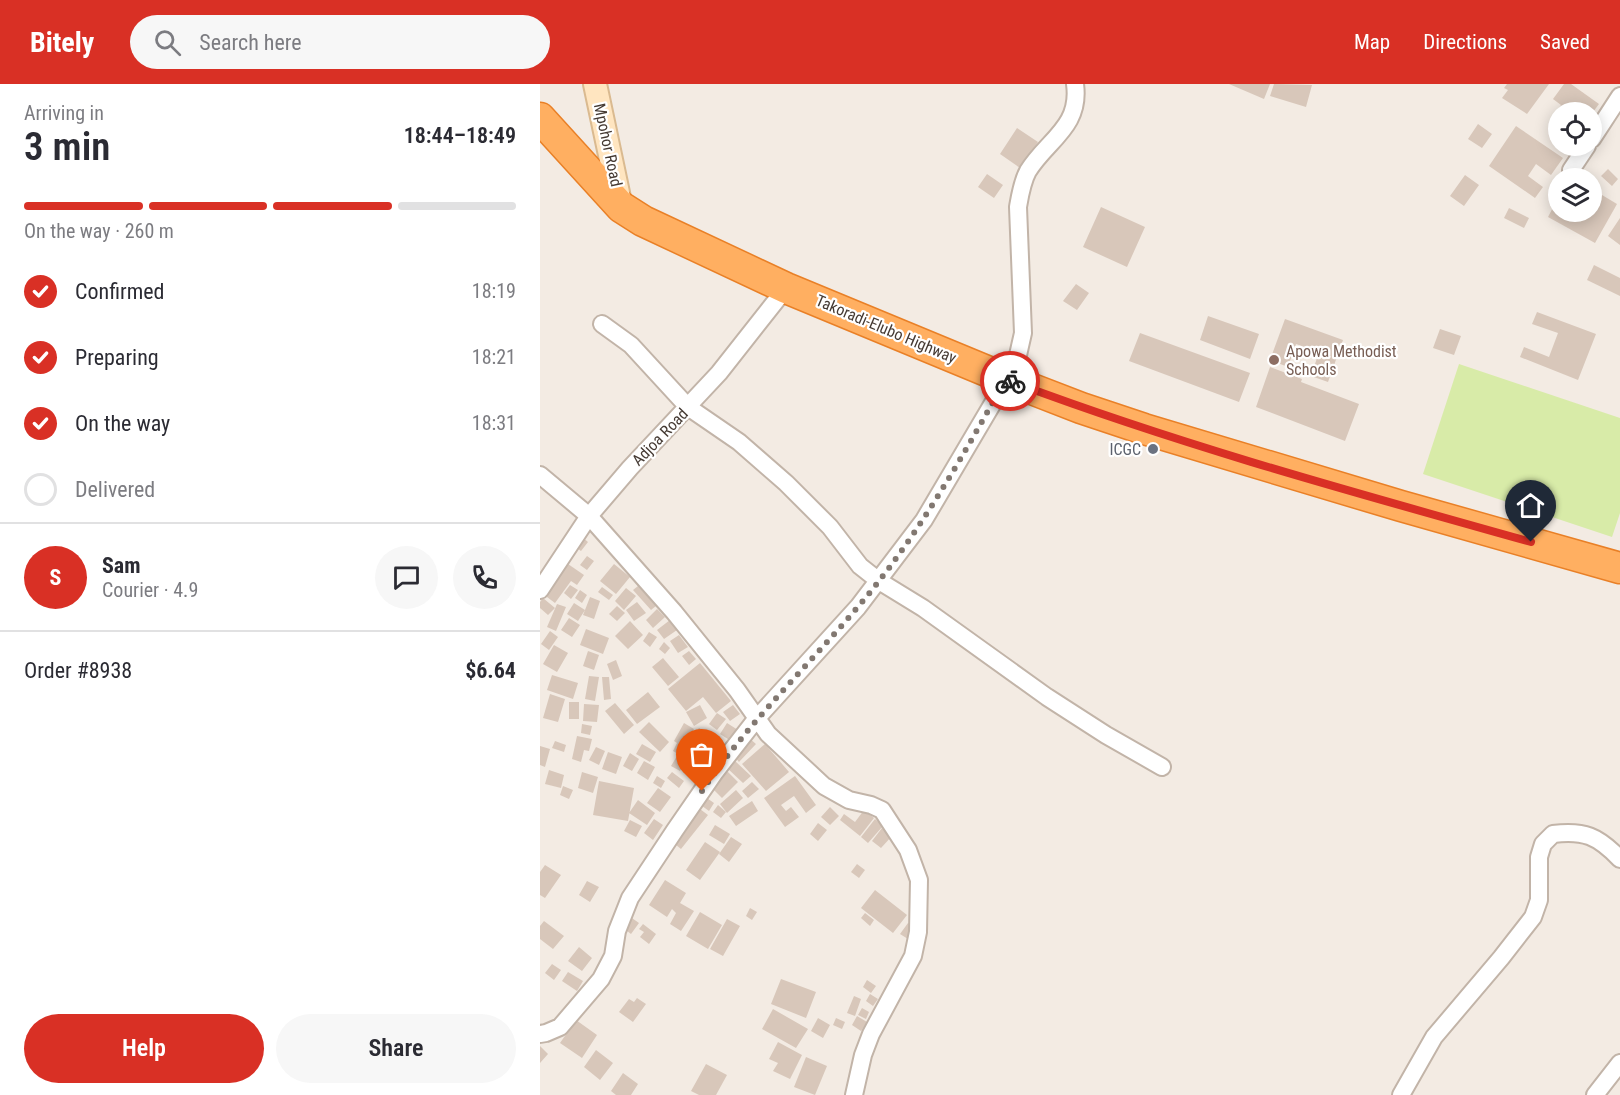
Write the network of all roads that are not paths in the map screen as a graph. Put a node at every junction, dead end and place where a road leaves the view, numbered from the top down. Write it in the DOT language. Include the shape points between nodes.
graph roads {
  1 [pos="594,84"];
  2 [pos="1075,84"];
  3 [pos="1620,96"];
  4 [pos="540,118"];
  5 [pos="1602,123"];
  6 [pos="621,207"];
  7 [pos="786,288"];
  8 [pos="602,324"];
  9 [pos="1006,379"];
  10 [pos="688,407"];
  11 [pos="540,475"];
  12 [pos="589,516"];
  13 [pos="1620,568"];
  14 [pos="879,581"];
  15 [pos="540,590"];
  16 [pos="757,718"];
  17 [pos="1162,767"];
  18 [pos="1620,859"];
  19 [pos="540,1034"];
  20 [pos="1620,1063"];
  21 [pos="854,1095"];
  22 [pos="1401,1095"];
  23 [pos="1595,1095"];
  1 -- 6 [label="main road, Mpohor Road"];
  2 -- 9 [label="street" via="1075,106 1065,129 1028,171 1021,187 1018,207 1023,333 1016,364"];
  3 -- 5 [label="street"];
  4 -- 6 [label="highway, Takoradi-Elubo Highway"];
  6 -- 7 [label="highway, Takoradi-Elubo Highway"];
  7 -- 9 [label="highway, Takoradi-Elubo Highway"];
  7 -- 10 [label="street, Adjoa Road"];
  8 -- 10 [label="street" via="631,345"];
  9 -- 13 [label="highway, Takoradi-Elubo Highway" via="1144,429"];
  9 -- 14 [label="street" via="924,520"];
  10 -- 12 [label="street, Adjoa Road"];
  10 -- 14 [label="street" via="739,442 786,483 830,527 860,566"];
  11 -- 12 [label="street"];
  12 -- 15 [label="street, Adjoa Road"];
  12 -- 16 [label="street" via="692,633"];
  14 -- 16 [label="street"];
  14 -- 17 [label="street" via="1047,697"];
  16 -- 19 [label="street" via="715,772 630,898 617,931 613,956 602,978 560,1027"];
  16 -- 21 [label="street" via="768,734 824,786 849,800 882,810 908,850 919,880 918,932 913,956 871,1034"];
  18 -- 22 [label="street" via="1591,836 1573,832 1553,834 1543,844 1539,857 1539,900 1533,917 1434,1037"];
  20 -- 23 [label="street"];
}
